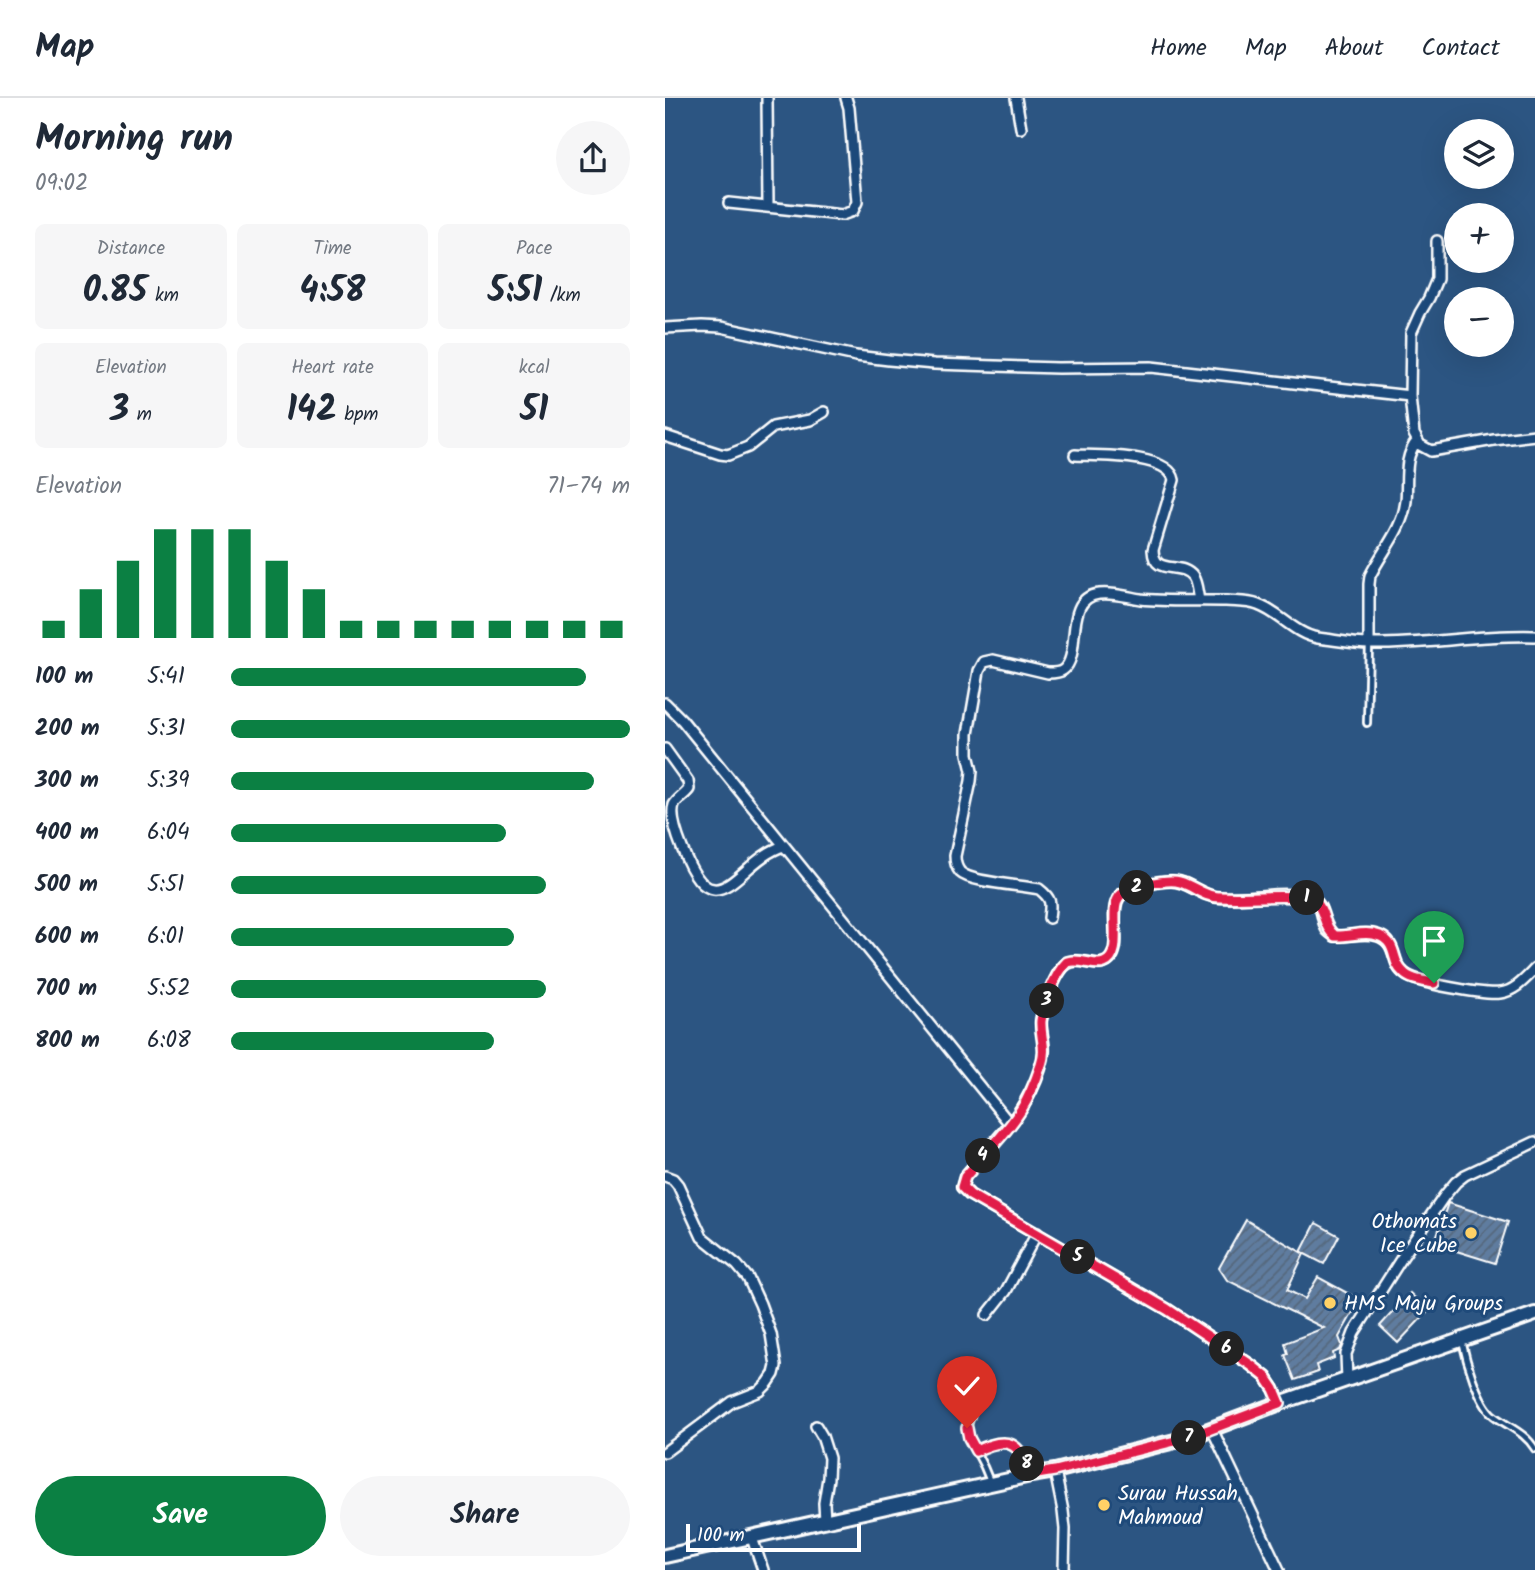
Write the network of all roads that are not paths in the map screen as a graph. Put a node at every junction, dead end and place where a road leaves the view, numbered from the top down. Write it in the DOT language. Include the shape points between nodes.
graph roads {
  1 [pos="767,98"];
  2 [pos="846,98"];
  3 [pos="1016,98"];
  4 [pos="1021,128"];
  5 [pos="729,203"];
  6 [pos="768,207"];
  7 [pos="1437,241"];
  8 [pos="665,328"];
  9 [pos="1410,396"];
  10 [pos="824,412"];
  11 [pos="1535,435"];
  12 [pos="665,436"];
  13 [pos="1417,441"];
  14 [pos="1075,455"];
  15 [pos="1199,600"];
  16 [pos="1535,636"];
  17 [pos="1369,644"];
  18 [pos="665,703"];
  19 [pos="1367,723"];
  20 [pos="665,750"];
  21 [pos="784,846"];
  22 [pos="1049,918"];
  23 [pos="1535,969"];
  24 [pos="1010,1124"];
  25 [pos="1535,1142"];
  26 [pos="665,1176"];
  27 [pos="1037,1233"];
  28 [pos="1535,1314"];
  29 [pos="987,1315"];
  30 [pos="1462,1340"];
  31 [pos="1347,1380"];
  32 [pos="1280,1403"];
  33 [pos="975,1405"];
  34 [pos="816,1426"];
  35 [pos="1212,1429"];
  36 [pos="1535,1449"];
  37 [pos="976,1451"];
  38 [pos="665,1452"];
  39 [pos="1055,1471"];
  40 [pos="1031,1475"];
  41 [pos="991,1485"];
  42 [pos="825,1521"];
  43 [pos="752,1538"];
  44 [pos="665,1556"];
  45 [pos="762,1570"];
  46 [pos="1064,1570"];
  47 [pos="1279,1570"];
  1 -- 6 [label="street"];
  2 -- 6 [label="street" via="857,202 853,211 842,215"];
  3 -- 4 [label="street"];
  5 -- 6 [label="street"];
  7 -- 9 [label="street" via="1437,279 1411,333"];
  8 -- 9 [label="street" via="721,327 889,360 1151,367"];
  9 -- 13 [label="street"];
  10 -- 12 [label="street" via="810,420 773,427 748,447 728,455"];
  11 -- 13 [label="street" via="1431,451"];
  13 -- 17 [label="street" via="1409,454 1403,514 1370,576"];
  14 -- 15 [label="street" via="1137,457 1170,471 1174,480 1153,556 1160,565 1190,573"];
  15 -- 17 [label="street" via="1252,603 1305,635"];
  15 -- 22 [label="street" via="1090,596 1078,612 1064,670 1048,673 993,660 981,666 968,734 972,771 956,865 973,879 1039,889 1048,895"];
  16 -- 17 [label="street"];
  17 -- 19 [label="lane"];
  18 -- 21 [label="street"];
  20 -- 21 [label="street" via="688,781 689,789 673,812 684,853 701,883 719,889 770,851"];
  21 -- 24 [label="street"];
  23 -- 24 [label="street" via="1500,993 1446,986 1405,975 1394,950 1380,936 1335,936 1327,930 1321,909 1311,898 1218,897 1176,881 1134,888 1118,898 1112,957 1097,964 1067,962 1058,974 1041,1020 1042,1062 1030,1093"];
  24 -- 27 [label="street" via="965,1177 962,1187"];
  25 -- 31 [label="street" via="1465,1175 1445,1195 1354,1333 1346,1354"];
  26 -- 38 [label="street" via="678,1185 702,1237 748,1278 771,1334 776,1366 760,1391 732,1402"];
  27 -- 29 [label="street" via="1006,1291"];
  27 -- 32 [label="street" via="1167,1309 1251,1365 1266,1377"];
  28 -- 30 [label="street"];
  30 -- 31 [label="street"];
  30 -- 36 [label="lane" via="1488,1410 1522,1433"];
  31 -- 32 [label="street"];
  32 -- 35 [label="street"];
  33 -- 37 [label="lane" via="967,1428"];
  34 -- 42 [label="street" via="829,1458"];
  35 -- 39 [label="street"];
  35 -- 47 [label="street"];
  37 -- 40 [label="lane" via="1000,1442 1010,1444 1023,1455"];
  37 -- 41 [label="lane"];
  39 -- 40 [label="street"];
  39 -- 46 [label="street" via="1065,1529"];
  40 -- 41 [label="street"];
  41 -- 42 [label="street"];
  42 -- 43 [label="street"];
  43 -- 44 [label="street"];
  43 -- 45 [label="street"];
}
